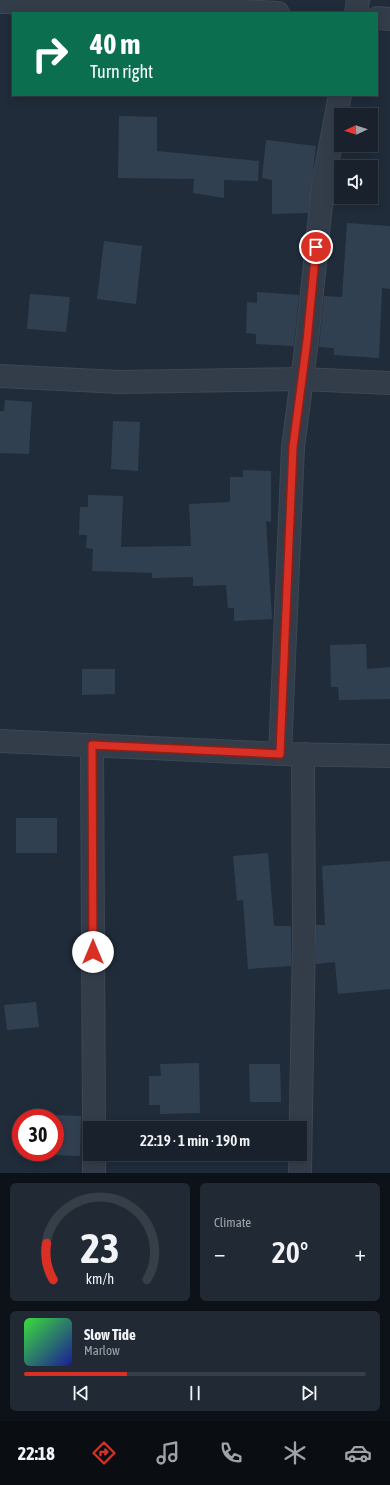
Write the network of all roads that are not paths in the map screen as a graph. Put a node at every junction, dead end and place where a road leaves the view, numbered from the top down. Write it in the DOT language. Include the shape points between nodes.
graph roads {
  1 [pos="358,0"];
  2 [pos="0,2"];
  3 [pos="261,12"];
  4 [pos="356,12"];
  5 [pos="378,18"];
  6 [pos="390,19"];
  7 [pos="340,96"];
  8 [pos="0,376"];
  9 [pos="302,379"];
  10 [pos="390,383"];
  11 [pos="0,741"];
  12 [pos="92,745"];
  13 [pos="280,754"];
  14 [pos="303,754"];
  15 [pos="390,756"];
  16 [pos="94,1121"];
  17 [pos="94,1161"];
  18 [pos="94,1173"];
  19 [pos="300,1173"];
  1 -- 4 [label="street"];
  2 -- 3 [label="street" via="157,6"];
  5 -- 6 [label="street"];
  7 -- 9 [label="street" via="323,185"];
  8 -- 9 [label="street" via="119,382"];
  9 -- 10 [label="street"];
  9 -- 13 [label="street" via="293,447"];
  11 -- 12 [label="street"];
  12 -- 13 [label="street"];
  12 -- 16 [label="street"];
  13 -- 14 [label="street"];
  14 -- 15 [label="street"];
  14 -- 19 [label="street" via="304,935"];
  17 -- 18 [label="street"];
}
